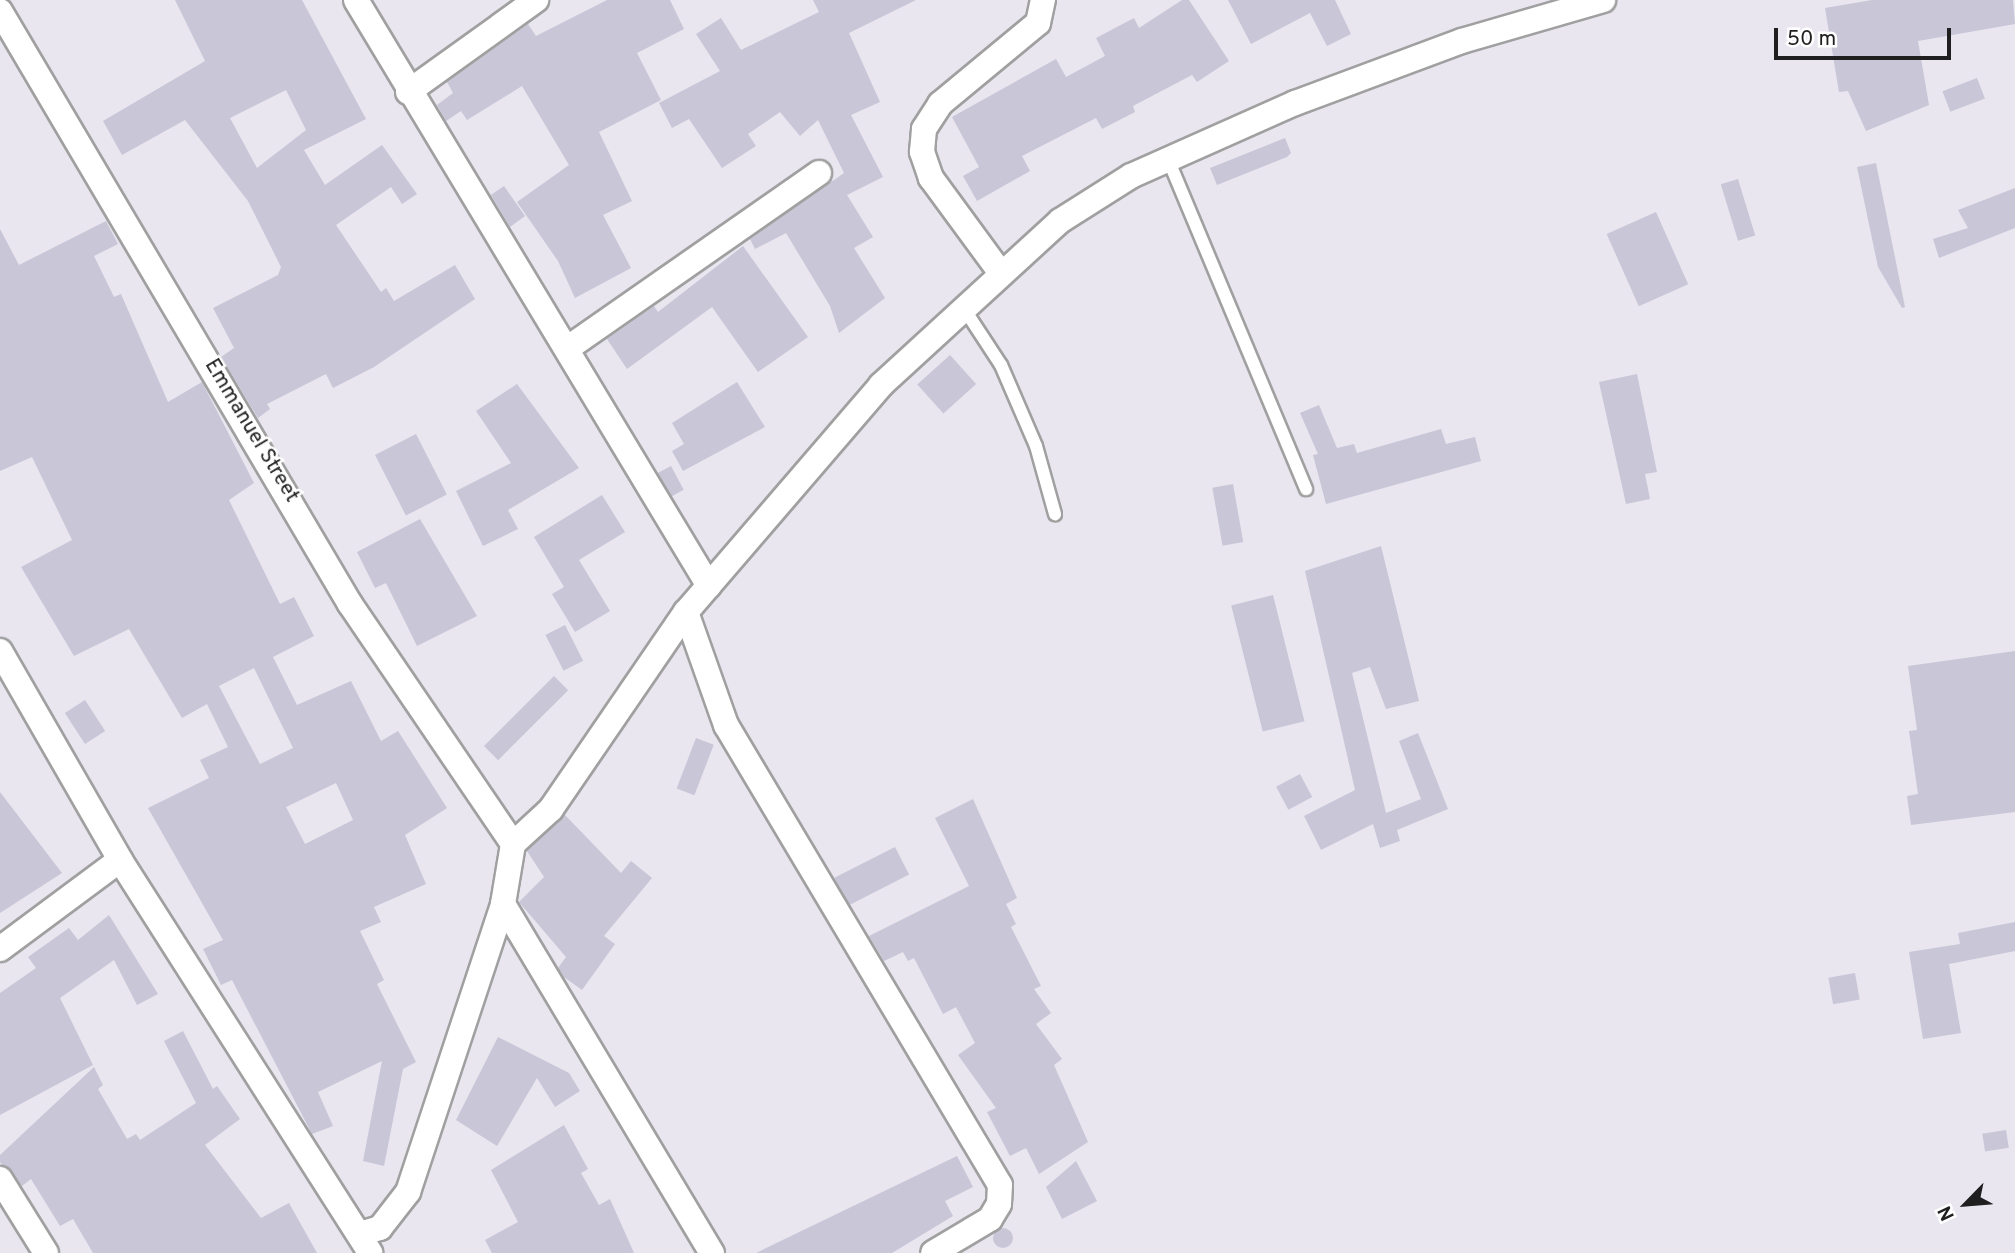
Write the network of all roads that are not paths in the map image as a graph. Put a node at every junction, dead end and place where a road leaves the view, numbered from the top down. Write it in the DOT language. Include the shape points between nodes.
graph roads {
  1 [pos="356,0"];
  2 [pos="536,0"];
  3 [pos="1043,0"];
  4 [pos="1603,0"];
  5 [pos="0,11"];
  6 [pos="408,92"];
  7 [pos="1168,159"];
  8 [pos="819,173"];
  9 [pos="1000,272"];
  10 [pos="963,307"];
  11 [pos="568,348"];
  12 [pos="1306,489"];
  13 [pos="1055,514"];
  14 [pos="709,586"];
  15 [pos="687,612"];
  16 [pos="0,651"];
  17 [pos="513,844"];
  18 [pos="120,860"];
  19 [pos="503,904"];
  20 [pos="0,949"];
  21 [pos="0,1179"];
  22 [pos="365,1244"];
  23 [pos="46,1253"];
  24 [pos="712,1253"];
  25 [pos="933,1253"];
  1 -- 6 [label="street"];
  2 -- 6 [label="street"];
  3 -- 9 [label="street" via="1038,23 940,104 924,130 922,152 931,178"];
  4 -- 7 [label="street" via="1462,41 1295,103"];
  5 -- 17 [label="street, Emmanuel Street" via="350,604"];
  6 -- 11 [label="street"];
  7 -- 9 [label="street" via="1091,199"];
  7 -- 12 [label="lane"];
  8 -- 11 [label="street"];
  9 -- 10 [label="street"];
  10 -- 13 [label="lane" via="1001,365 1036,446"];
  10 -- 14 [label="street" via="881,385"];
  11 -- 14 [label="street"];
  14 -- 15 [label="street"];
  15 -- 17 [label="street" via="551,809"];
  15 -- 25 [label="street" via="726,725 1000,1185 990,1219"];
  16 -- 18 [label="street"];
  17 -- 19 [label="street"];
  18 -- 20 [label="street"];
  18 -- 22 [label="street"];
  19 -- 22 [label="street" via="408,1192"];
  19 -- 24 [label="street"];
  21 -- 23 [label="street"];
}
